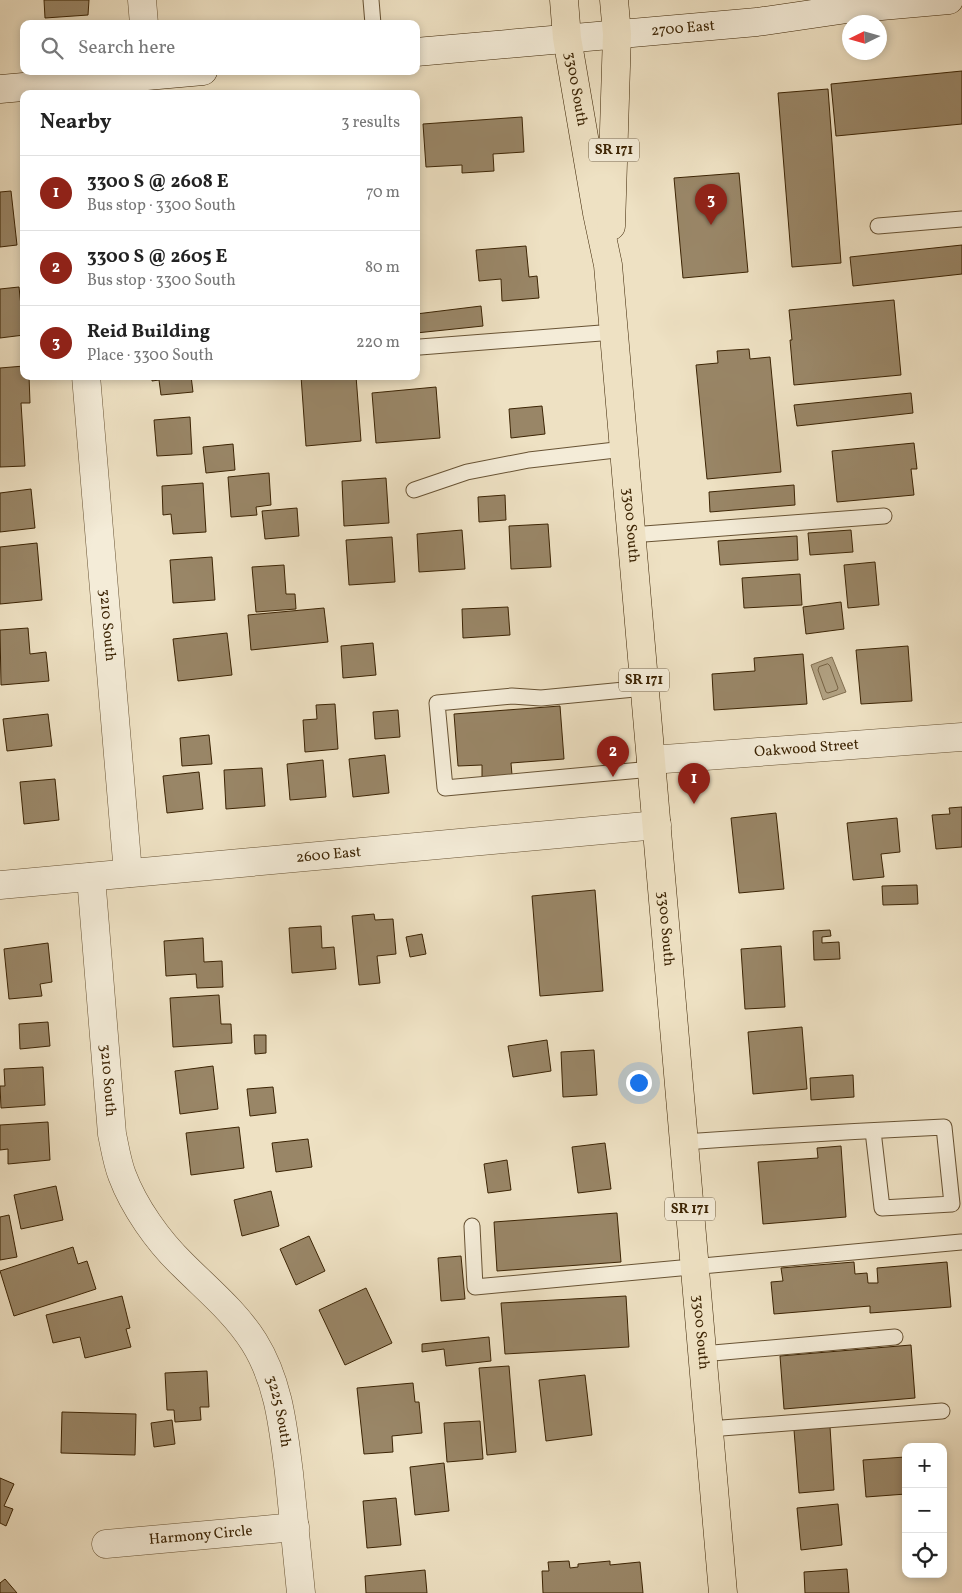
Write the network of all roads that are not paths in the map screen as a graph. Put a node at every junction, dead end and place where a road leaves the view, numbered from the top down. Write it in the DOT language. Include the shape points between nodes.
graph roads {
  1 [pos="142,0"];
  2 [pos="371,0"];
  3 [pos="564,0"];
  4 [pos="614,0"];
  5 [pos="949,0"];
  6 [pos="144,20"];
  7 [pos="373,20"];
  8 [pos="617,34"];
  9 [pos="567,38"];
  10 [pos="420,52"];
  11 [pos="143,75"];
  12 [pos="0,89"];
  13 [pos="62,89"];
  14 [pos="962,218"];
  15 [pos="878,226"];
  16 [pos="608,265"];
  17 [pos="614,332"];
  18 [pos="420,347"];
  19 [pos="86,380"];
  20 [pos="624,449"];
  21 [pos="414,490"];
  22 [pos="884,516"];
  23 [pos="632,535"];
  24 [pos="645,688"];
  25 [pos="962,737"];
  26 [pos="652,764"];
  27 [pos="657,825"];
  28 [pos="128,873"];
  29 [pos="91,877"];
  30 [pos="0,885"];
  31 [pos="873,1130"];
  32 [pos="684,1142"];
  33 [pos="472,1226"];
  34 [pos="961,1242"];
  35 [pos="181,1264"];
  36 [pos="695,1267"];
  37 [pos="895,1337"];
  38 [pos="702,1354"];
  39 [pos="942,1411"];
  40 [pos="709,1429"];
  41 [pos="295,1527"];
  42 [pos="106,1544"];
  43 [pos="301,1593"];
  44 [pos="723,1593"];
  1 -- 6 [label="street"];
  2 -- 7 [label="lane"];
  3 -- 9 [label="main road, 3300 South / SR 171"];
  4 -- 8 [label="main road, 3300 South / SR 171"];
  5 -- 8 [label="street, 2700 East"];
  8 -- 9 [label="street, 2700 East"];
  8 -- 16 [label="main road, 3300 South / SR 171"];
  9 -- 10 [label="street, 2700 East"];
  9 -- 16 [label="main road, 3300 South / SR 171"];
  11 -- 13 [label="street"];
  12 -- 13 [label="street"];
  14 -- 15 [label="lane"];
  16 -- 17 [label="main road, 3300 South / SR 171"];
  17 -- 18 [label="lane"];
  17 -- 20 [label="main road, 3300 South / SR 171"];
  19 -- 28 [label="street, 3210 South"];
  20 -- 21 [label="lane" via="529,460 467,472"];
  20 -- 23 [label="main road, 3300 South / SR 171"];
  22 -- 23 [label="lane"];
  23 -- 24 [label="main road, 3300 South / SR 171"];
  24 -- 26 [label="main road, 3300 South / SR 171"];
  24 -- 26 [label="lane" via="541,698 512,696 438,702 445,788"];
  25 -- 26 [label="street, Oakwood Street"];
  26 -- 27 [label="main road, 3300 South / SR 171"];
  27 -- 28 [label="street, 2600 East"];
  27 -- 32 [label="main road, 3300 South / SR 171"];
  28 -- 29 [label="street, 2600 East"];
  29 -- 30 [label="street, 2600 East"];
  29 -- 35 [label="street, 3210 South" via="116,1154 131,1195 158,1237"];
  31 -- 31 [label="lane" via="944,1127 952,1204 882,1208"];
  31 -- 32 [label="lane"];
  32 -- 36 [label="main road, 3300 South / SR 171"];
  33 -- 36 [label="lane" via="475,1287"];
  34 -- 36 [label="lane"];
  35 -- 41 [label="street, 3225 South" via="243,1325 268,1369 282,1420"];
  36 -- 38 [label="main road, 3300 South / SR 171"];
  37 -- 38 [label="lane"];
  38 -- 40 [label="main road, 3300 South / SR 171"];
  39 -- 40 [label="lane"];
  40 -- 44 [label="main road, 3300 South / SR 171"];
  41 -- 42 [label="street, Harmony Circle"];
  41 -- 43 [label="street, 3225 South"];
}
